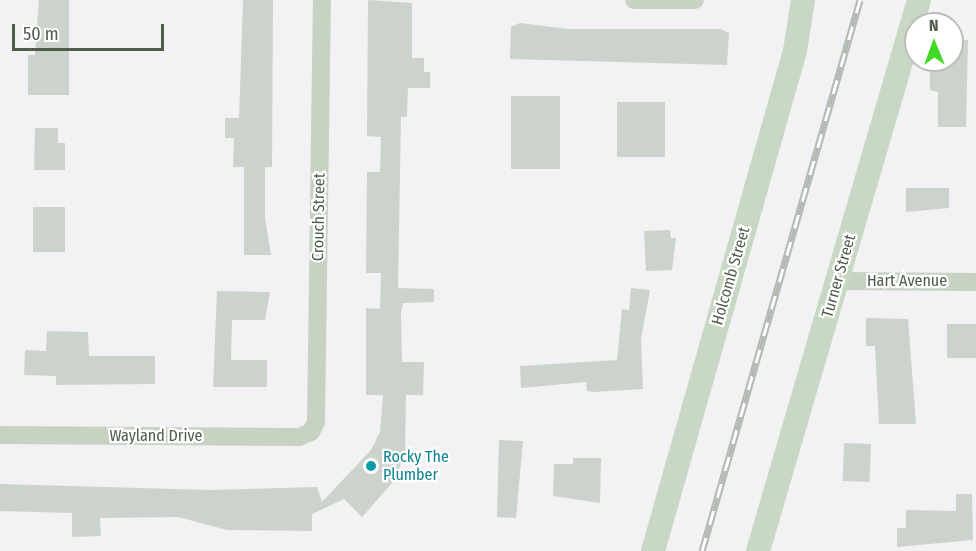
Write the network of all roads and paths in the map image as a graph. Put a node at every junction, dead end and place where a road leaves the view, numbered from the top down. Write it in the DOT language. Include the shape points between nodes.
graph roads {
  1 [pos="321,0"];
  2 [pos="634,0"];
  3 [pos="695,0"];
  4 [pos="803,0"];
  5 [pos="919,0"];
  6 [pos="838,280"];
  7 [pos="976,282"];
  8 [pos="311,432"];
  9 [pos="0,435"];
  10 [pos="653,551"];
  11 [pos="758,551"];
  1 -- 8 [label="street, Crouch Street" via="316,422"];
  2 -- 3 [label="street"];
  4 -- 10 [label="street, Holcomb Street" via="795,51"];
  5 -- 6 [label="street, Turner Street"];
  6 -- 7 [label="street, Hart Avenue"];
  6 -- 11 [label="street, Turner Street"];
  8 -- 9 [label="street, Wayland Drive" via="299,437"];
}
